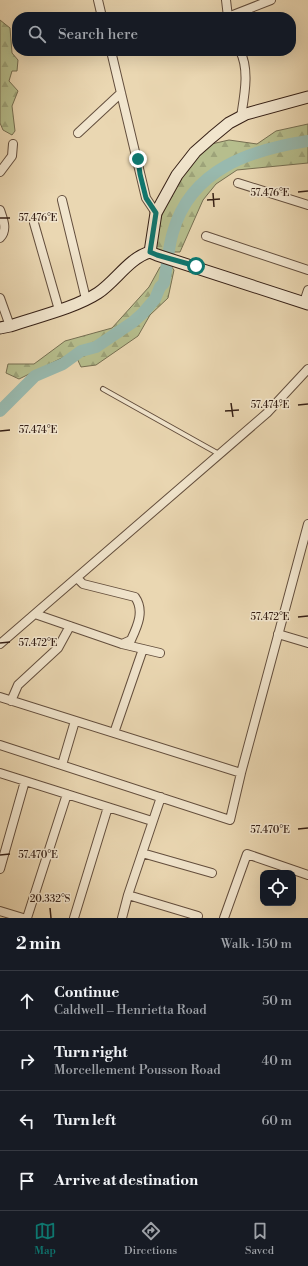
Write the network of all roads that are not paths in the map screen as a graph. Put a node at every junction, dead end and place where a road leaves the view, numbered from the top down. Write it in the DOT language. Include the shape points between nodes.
graph roads {
  1 [pos="98,0"];
  2 [pos="226,0"];
  3 [pos="271,0"];
  4 [pos="101,12"];
  5 [pos="227,12"];
  6 [pos="241,12"];
  7 [pos="112,56"];
  8 [pos="241,56"];
  9 [pos="121,93"];
  10 [pos="308,97"];
  11 [pos="241,117"];
  12 [pos="78,133"];
  13 [pos="13,144"];
  14 [pos="0,172"];
  15 [pos="238,183"];
  16 [pos="62,200"];
  17 [pos="308,205"];
  18 [pos="0,210"];
  19 [pos="156,213"];
  20 [pos="34,223"];
  21 [pos="206,236"];
  22 [pos="0,238"];
  23 [pos="154,253"];
  24 [pos="308,270"];
  25 [pos="308,290"];
  26 [pos="0,298"];
  27 [pos="86,299"];
  28 [pos="306,303"];
  29 [pos="59,310"];
  30 [pos="5,327"];
  31 [pos="308,369"];
  32 [pos="103,389"];
  33 [pos="219,454"];
  34 [pos="308,524"];
  35 [pos="77,578"];
  36 [pos="35,614"];
  37 [pos="70,626"];
  38 [pos="278,634"];
  39 [pos="308,643"];
  40 [pos="0,644"];
  41 [pos="122,644"];
  42 [pos="143,649"];
  43 [pos="160,653"];
  44 [pos="0,698"];
  45 [pos="11,701"];
  46 [pos="75,721"];
  47 [pos="114,733"];
  48 [pos="0,745"];
  49 [pos="62,765"];
  50 [pos="0,773"];
  51 [pos="241,773"];
  52 [pos="25,781"];
  53 [pos="67,794"];
  54 [pos="161,797"];
  55 [pos="108,807"];
  56 [pos="152,821"];
  57 [pos="142,853"];
  58 [pos="0,869"];
  59 [pos="212,873"];
  60 [pos="308,875"];
  61 [pos="128,895"];
  62 [pos="0,911"];
  63 [pos="198,916"];
  64 [pos="22,918"];
  65 [pos="27,918"];
  66 [pos="74,918"];
  67 [pos="122,918"];
  68 [pos="224,918"];
  1 -- 4 [label="street"];
  2 -- 5 [label="street"];
  3 -- 6 [label="street"];
  7 -- 9 [label="street"];
  8 -- 11 [label="street" via="245,79"];
  9 -- 12 [label="street"];
  9 -- 19 [label="street" via="146,198"];
  10 -- 11 [label="main road"];
  11 -- 19 [label="main road" via="229,123 195,152 177,175"];
  13 -- 14 [label="street" via="12,156"];
  15 -- 17 [label="street"];
  16 -- 27 [label="street"];
  18 -- 22 [label="street" via="4,231"];
  19 -- 23 [label="main road"];
  20 -- 29 [label="street"];
  21 -- 24 [label="street"];
  23 -- 27 [label="main road" via="144,253 104,289"];
  23 -- 28 [label="main road"];
  25 -- 28 [label="street"];
  26 -- 30 [label="street"];
  27 -- 29 [label="main road"];
  29 -- 30 [label="main road"];
  31 -- 33 [label="street" via="267,413"];
  32 -- 33 [label="lane"];
  33 -- 35 [label="street"];
  34 -- 38 [label="street"];
  35 -- 36 [label="street"];
  35 -- 41 [label="street" via="83,584 135,597 139,602 140,612 136,628 131,640"];
  36 -- 37 [label="street"];
  36 -- 40 [label="street"];
  37 -- 41 [label="street"];
  37 -- 45 [label="street" via="58,648 18,685"];
  38 -- 39 [label="street"];
  38 -- 51 [label="street"];
  41 -- 42 [label="street"];
  42 -- 43 [label="street"];
  42 -- 47 [label="street"];
  44 -- 45 [label="street"];
  45 -- 46 [label="street"];
  46 -- 47 [label="street"];
  46 -- 49 [label="street"];
  47 -- 51 [label="street"];
  48 -- 49 [label="street"];
  49 -- 54 [label="street"];
  50 -- 52 [label="street"];
  51 -- 54 [label="street" via="230,820"];
  52 -- 53 [label="street"];
  52 -- 58 [label="street"];
  53 -- 55 [label="street"];
  53 -- 65 [label="street"];
  54 -- 56 [label="street"];
  55 -- 56 [label="street"];
  55 -- 66 [label="street"];
  56 -- 57 [label="street"];
  57 -- 59 [label="street"];
  57 -- 61 [label="street"];
  60 -- 68 [label="street" via="247,854"];
  61 -- 63 [label="street"];
  61 -- 67 [label="street"];
  62 -- 64 [label="street"];
}
